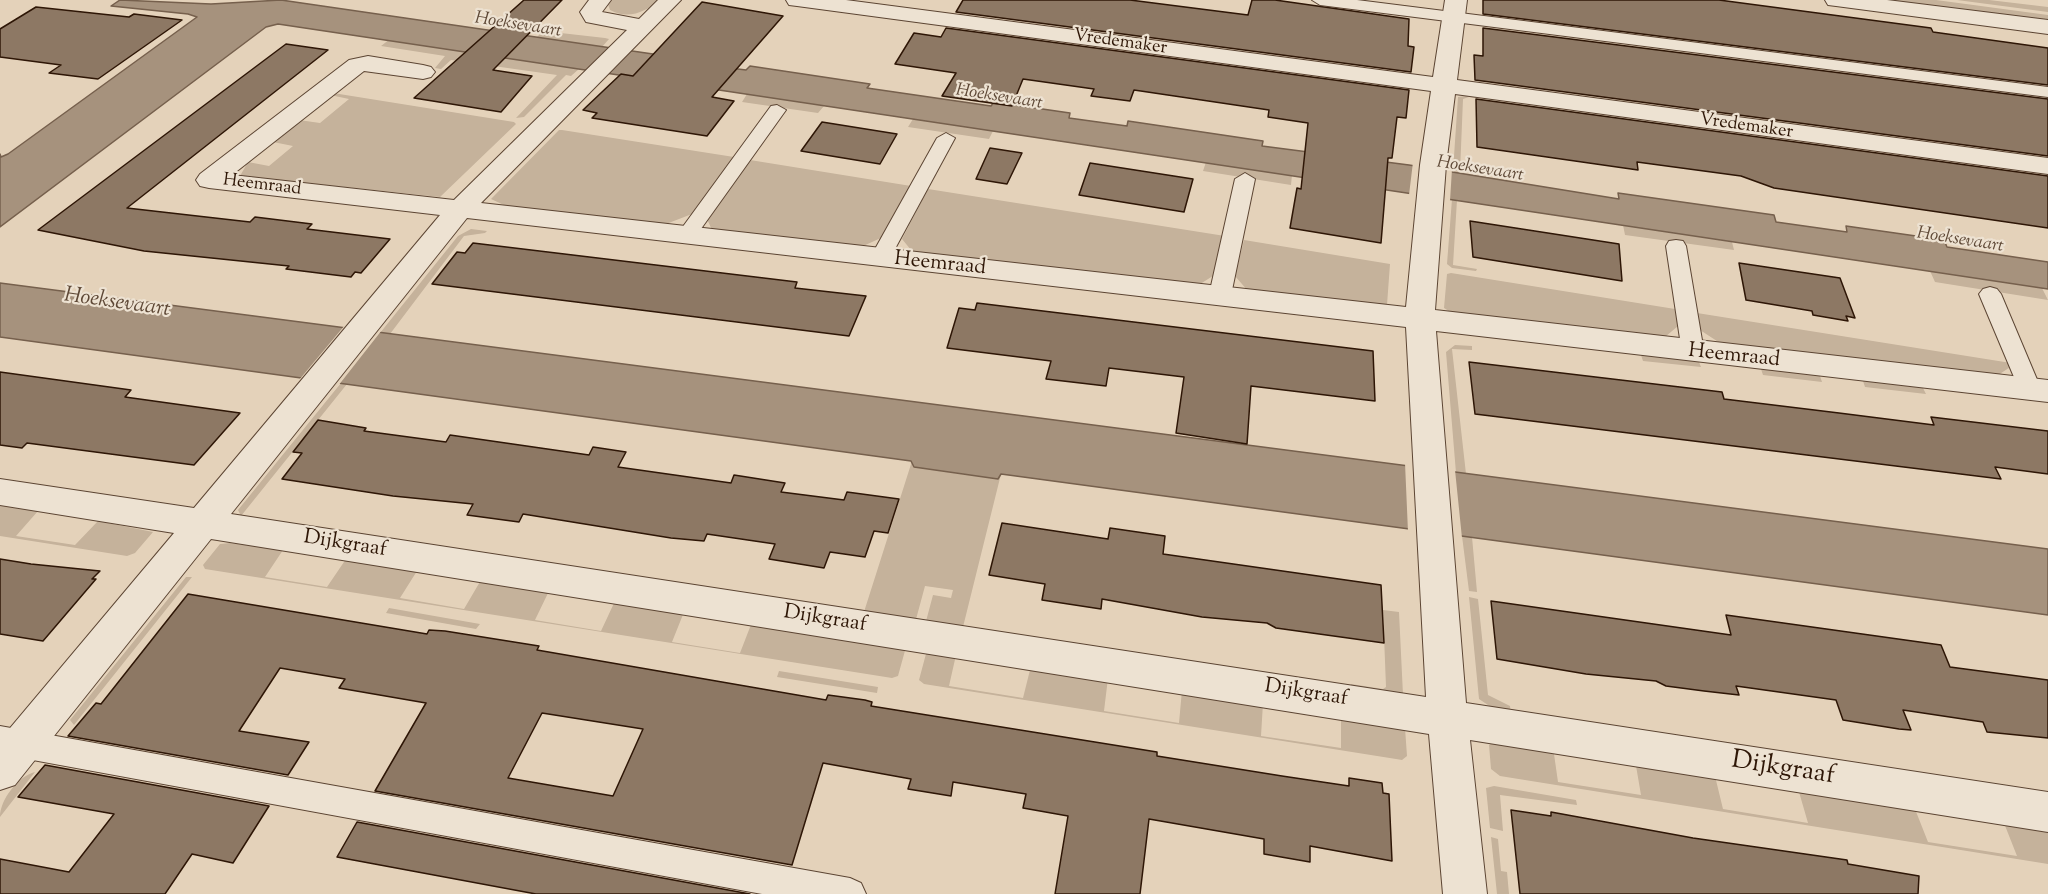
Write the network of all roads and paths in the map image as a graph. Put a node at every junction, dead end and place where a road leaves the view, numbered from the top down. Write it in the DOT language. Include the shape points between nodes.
graph roads {
  1 [pos="600,0"];
  2 [pos="670,0"];
  3 [pos="797,0"];
  4 [pos="1320,0"];
  5 [pos="1836,0"];
  6 [pos="1455,9"];
  7 [pos="643,26"];
  8 [pos="2048,27"];
  9 [pos="423,72"];
  10 [pos="1443,87"];
  11 [pos="2048,92"];
  12 [pos="777,110"];
  13 [pos="946,138"];
  14 [pos="2048,166"];
  15 [pos="1245,179"];
  16 [pos="459,210"];
  17 [pos="686,236"];
  18 [pos="1676,246"];
  19 [pos="880,258"];
  20 [pos="1990,294"];
  21 [pos="1220,296"];
  22 [pos="1420,318"];
  23 [pos="1693,352"];
  24 [pos="2039,390"];
  25 [pos="0,492"];
  26 [pos="204,523"];
  27 [pos="1447,716"];
  28 [pos="11,742"];
  29 [pos="0,771"];
  30 [pos="2048,812"];
  31 [pos="850,894"];
  32 [pos="1466,894"];
  1 -- 7 [label="street" via="591,12 594,16"];
  2 -- 7 [label="street"];
  3 -- 10 [label="street, Vredemaker"];
  4 -- 6 [label="lane"];
  5 -- 8 [label="street"];
  6 -- 10 [label="street"];
  6 -- 11 [label="lane"];
  7 -- 16 [label="street"];
  9 -- 16 [label="street, Heemraad" via="368,63 357,65 209,180"];
  10 -- 14 [label="street, Vredemaker"];
  10 -- 22 [label="street"];
  12 -- 17 [label="lane"];
  13 -- 19 [label="lane"];
  15 -- 21 [label="lane"];
  16 -- 17 [label="street, Heemraad"];
  16 -- 26 [label="street"];
  17 -- 19 [label="street, Heemraad"];
  18 -- 23 [label="lane"];
  19 -- 21 [label="street, Heemraad"];
  20 -- 24 [label="lane"];
  21 -- 22 [label="street, Heemraad"];
  22 -- 23 [label="street, Heemraad"];
  22 -- 27 [label="street"];
  23 -- 24 [label="street, Heemraad"];
  25 -- 26 [label="street, Dijkgraaf"];
  26 -- 27 [label="street, Dijkgraaf"];
  26 -- 28 [label="street"];
  27 -- 30 [label="street, Dijkgraaf"];
  27 -- 32 [label="street"];
  28 -- 29 [label="street"];
  28 -- 31 [label="lane"];
}
